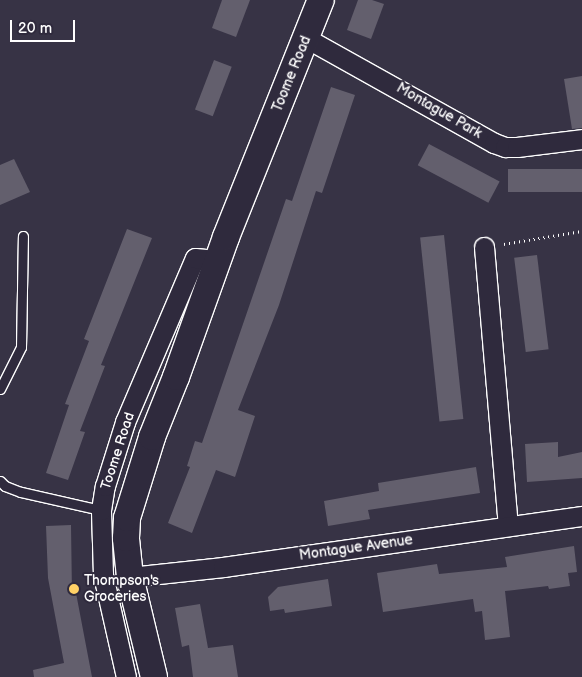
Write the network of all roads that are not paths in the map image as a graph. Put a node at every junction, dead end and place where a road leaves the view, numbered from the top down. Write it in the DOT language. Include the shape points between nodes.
graph roads {
  1 [pos="321,0"];
  2 [pos="306,38"];
  3 [pos="582,139"];
  4 [pos="23,236"];
  5 [pos="484,247"];
  6 [pos="218,260"];
  7 [pos="0,389"];
  8 [pos="0,481"];
  9 [pos="101,510"];
  10 [pos="582,516"];
  11 [pos="128,518"];
  12 [pos="508,526"];
  13 [pos="130,577"];
  14 [pos="126,677"];
  15 [pos="154,677"];
  1 -- 2 [label="main road, Toome Road"];
  2 -- 3 [label="street, Montague Park" via="494,143 517,147"];
  2 -- 6 [label="main road, Toome Road"];
  4 -- 7 [label="lane" via="20,347"];
  5 -- 12 [label="street"];
  6 -- 9 [label="street, Toome Road" via="195,258 125,422"];
  6 -- 11 [label="main road, Toome Road" via="152,437"];
  8 -- 9 [label="lane" via="4,486 21,492"];
  9 -- 11 [label="street"];
  9 -- 14 [label="street, Toome Road" via="103,575"];
  10 -- 12 [label="street, Montague Avenue"];
  11 -- 13 [label="main road, Toome Road" via="126,538"];
  12 -- 13 [label="street, Montague Avenue"];
  13 -- 15 [label="main road, Toome Road"];
}
